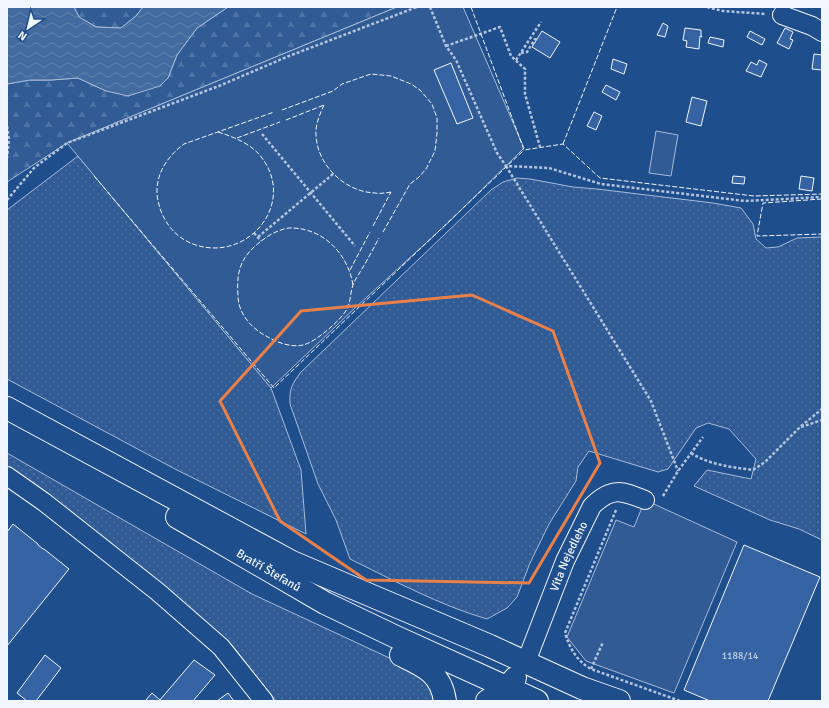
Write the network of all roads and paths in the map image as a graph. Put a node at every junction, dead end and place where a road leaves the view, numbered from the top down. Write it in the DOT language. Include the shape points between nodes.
graph roads {
  1 [pos="417,7"];
  2 [pos="430,7"];
  3 [pos="707,7"];
  4 [pos="782,16"];
  5 [pos="541,22"];
  6 [pos="822,32"];
  7 [pos="537,40"];
  8 [pos="446,46"];
  9 [pos="520,53"];
  10 [pos="516,60"];
  11 [pos="7,126"];
  12 [pos="262,134"];
  13 [pos="540,147"];
  14 [pos="7,158"];
  15 [pos="506,166"];
  16 [pos="333,174"];
  17 [pos="311,192"];
  18 [pos="822,197"];
  19 [pos="7,200"];
  20 [pos="254,233"];
  21 [pos="258,237"];
  22 [pos="261,241"];
  23 [pos="355,246"];
  24 [pos="7,408"];
  25 [pos="822,409"];
  26 [pos="822,420"];
  27 [pos="7,424"];
  28 [pos="800,427"];
  29 [pos="703,437"];
  30 [pos="691,453"];
  31 [pos="678,471"];
  32 [pos="7,476"];
  33 [pos="624,492"];
  34 [pos="663,496"];
  35 [pos="645,500"];
  36 [pos="302,590"];
  37 [pos="603,642"];
  38 [pos="526,662"];
  39 [pos="591,669"];
  40 [pos="507,687"];
  41 [pos="532,700"];
  42 [pos="264,701"];
  43 [pos="445,701"];
  44 [pos="487,701"];
  45 [pos="619,701"];
  46 [pos="680,701"];
  1 -- 19 [label="path" via="67,143 34,168"];
  2 -- 8 [label="path"];
  3 -- 4 [label="path" via="723,11"];
  4 -- 6 [label="street"];
  5 -- 9 [label="path"];
  7 -- 9 [label="path" via="535,39 528,52"];
  8 -- 10 [label="path" via="500,27 511,56"];
  8 -- 15 [label="path" via="456,60 497,152"];
  9 -- 10 [label="path"];
  10 -- 13 [label="path" via="525,69 525,94"];
  11 -- 14 [label="path"];
  12 -- 17 [label="path"];
  15 -- 18 [label="path" via="549,168 601,184 745,201"];
  15 -- 31 [label="path" via="651,402"];
  16 -- 17 [label="path"];
  17 -- 21 [label="path"];
  17 -- 23 [label="path"];
  20 -- 21 [label="path"];
  21 -- 22 [label="path"];
  24 -- 38 [label="main road, Bratří Štefanů" via="292,562"];
  25 -- 28 [label="path"];
  26 -- 28 [label="path"];
  27 -- 36 [label="main road, Bratří Štefanů" via="190,524"];
  28 -- 30 [label="path" via="765,462 753,470 716,465"];
  29 -- 30 [label="path"];
  30 -- 31 [label="path"];
  31 -- 34 [label="path"];
  32 -- 42 [label="street" via="158,592 216,642"];
  33 -- 35 [label="street"];
  33 -- 38 [label="street, Víta Nejedleho" via="606,495 592,506 565,562"];
  33 -- 39 [label="path" via="565,633 576,657"];
  36 -- 40 [label="main road, Bratří Štefanů" via="346,614"];
  36 -- 43 [label="main road" via="349,628 426,667 439,682"];
  37 -- 39 [label="path"];
  38 -- 40 [label="main road"];
  38 -- 41 [label="main road"];
  38 -- 45 [label="main road, Bratří Štefanů" via="582,688"];
  39 -- 46 [label="path"];
  40 -- 41 [label="main road, Bratří Štefanů"];
  40 -- 44 [label="main road"];
}
